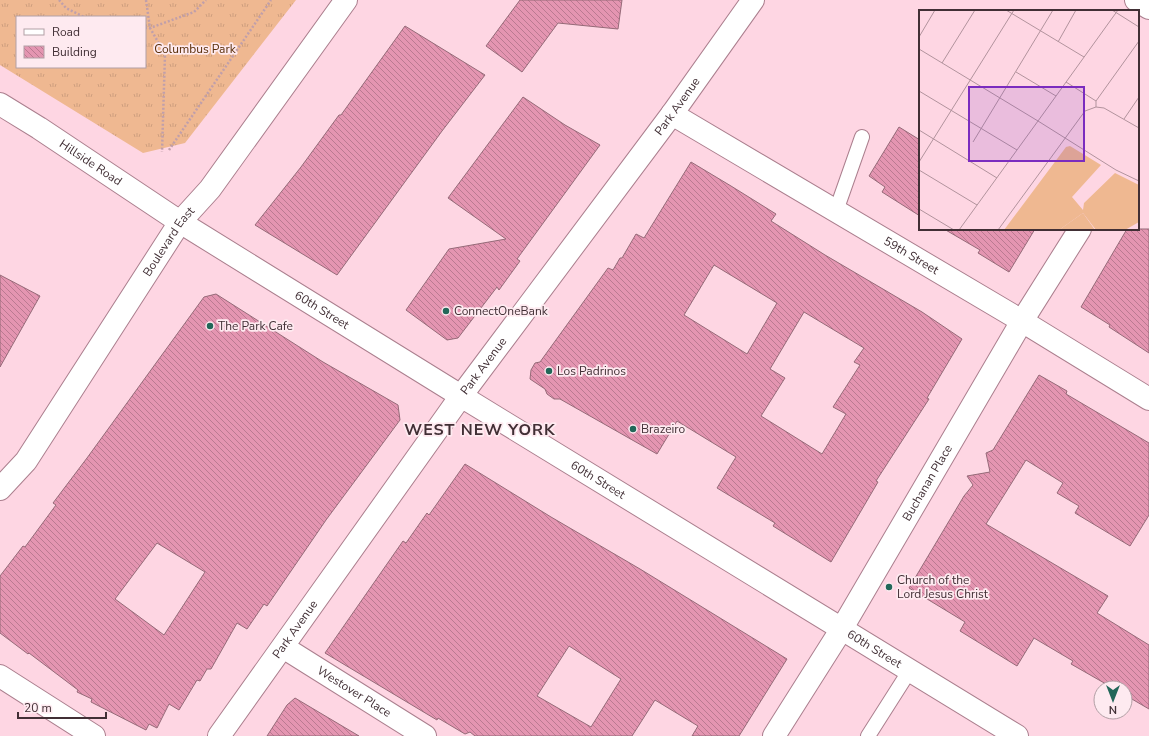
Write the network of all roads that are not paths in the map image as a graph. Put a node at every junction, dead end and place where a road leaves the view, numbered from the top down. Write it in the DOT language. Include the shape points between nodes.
graph roads {
  1 [pos="346,0"];
  2 [pos="753,0"];
  3 [pos="1136,0"];
  4 [pos="1149,8"];
  5 [pos="0,104"];
  6 [pos="672,114"];
  7 [pos="862,137"];
  8 [pos="836,211"];
  9 [pos="180,222"];
  10 [pos="1079,230"];
  11 [pos="1022,321"];
  12 [pos="461,396"];
  13 [pos="1149,399"];
  14 [pos="0,489"];
  15 [pos="841,630"];
  16 [pos="283,647"];
  17 [pos="910,670"];
  18 [pos="0,676"];
  19 [pos="94,736"];
  20 [pos="219,736"];
  21 [pos="425,736"];
  22 [pos="774,736"];
  23 [pos="868,736"];
  24 [pos="1017,736"];
  1 -- 9 [label="street, Boulevard East" via="210,189"];
  2 -- 6 [label="street, Park Avenue"];
  3 -- 4 [label="street"];
  5 -- 9 [label="street, Hillside Road"];
  6 -- 8 [label="street, 59th Street"];
  6 -- 12 [label="street, Park Avenue"];
  7 -- 8 [label="lane"];
  8 -- 11 [label="street, 59th Street"];
  9 -- 12 [label="street, 60th Street"];
  9 -- 14 [label="street, Boulevard East" via="26,461"];
  10 -- 11 [label="street, Buchanan Place"];
  11 -- 13 [label="street, 59th Street"];
  11 -- 15 [label="street, Buchanan Place"];
  12 -- 15 [label="street, 60th Street"];
  12 -- 16 [label="street, Park Avenue"];
  15 -- 17 [label="street, 60th Street"];
  15 -- 22 [label="street, Buchanan Place"];
  16 -- 20 [label="street, Park Avenue"];
  16 -- 21 [label="street, Westover Place"];
  17 -- 23 [label="lane"];
  17 -- 24 [label="street, 60th Street"];
  18 -- 19 [label="street"];
}
